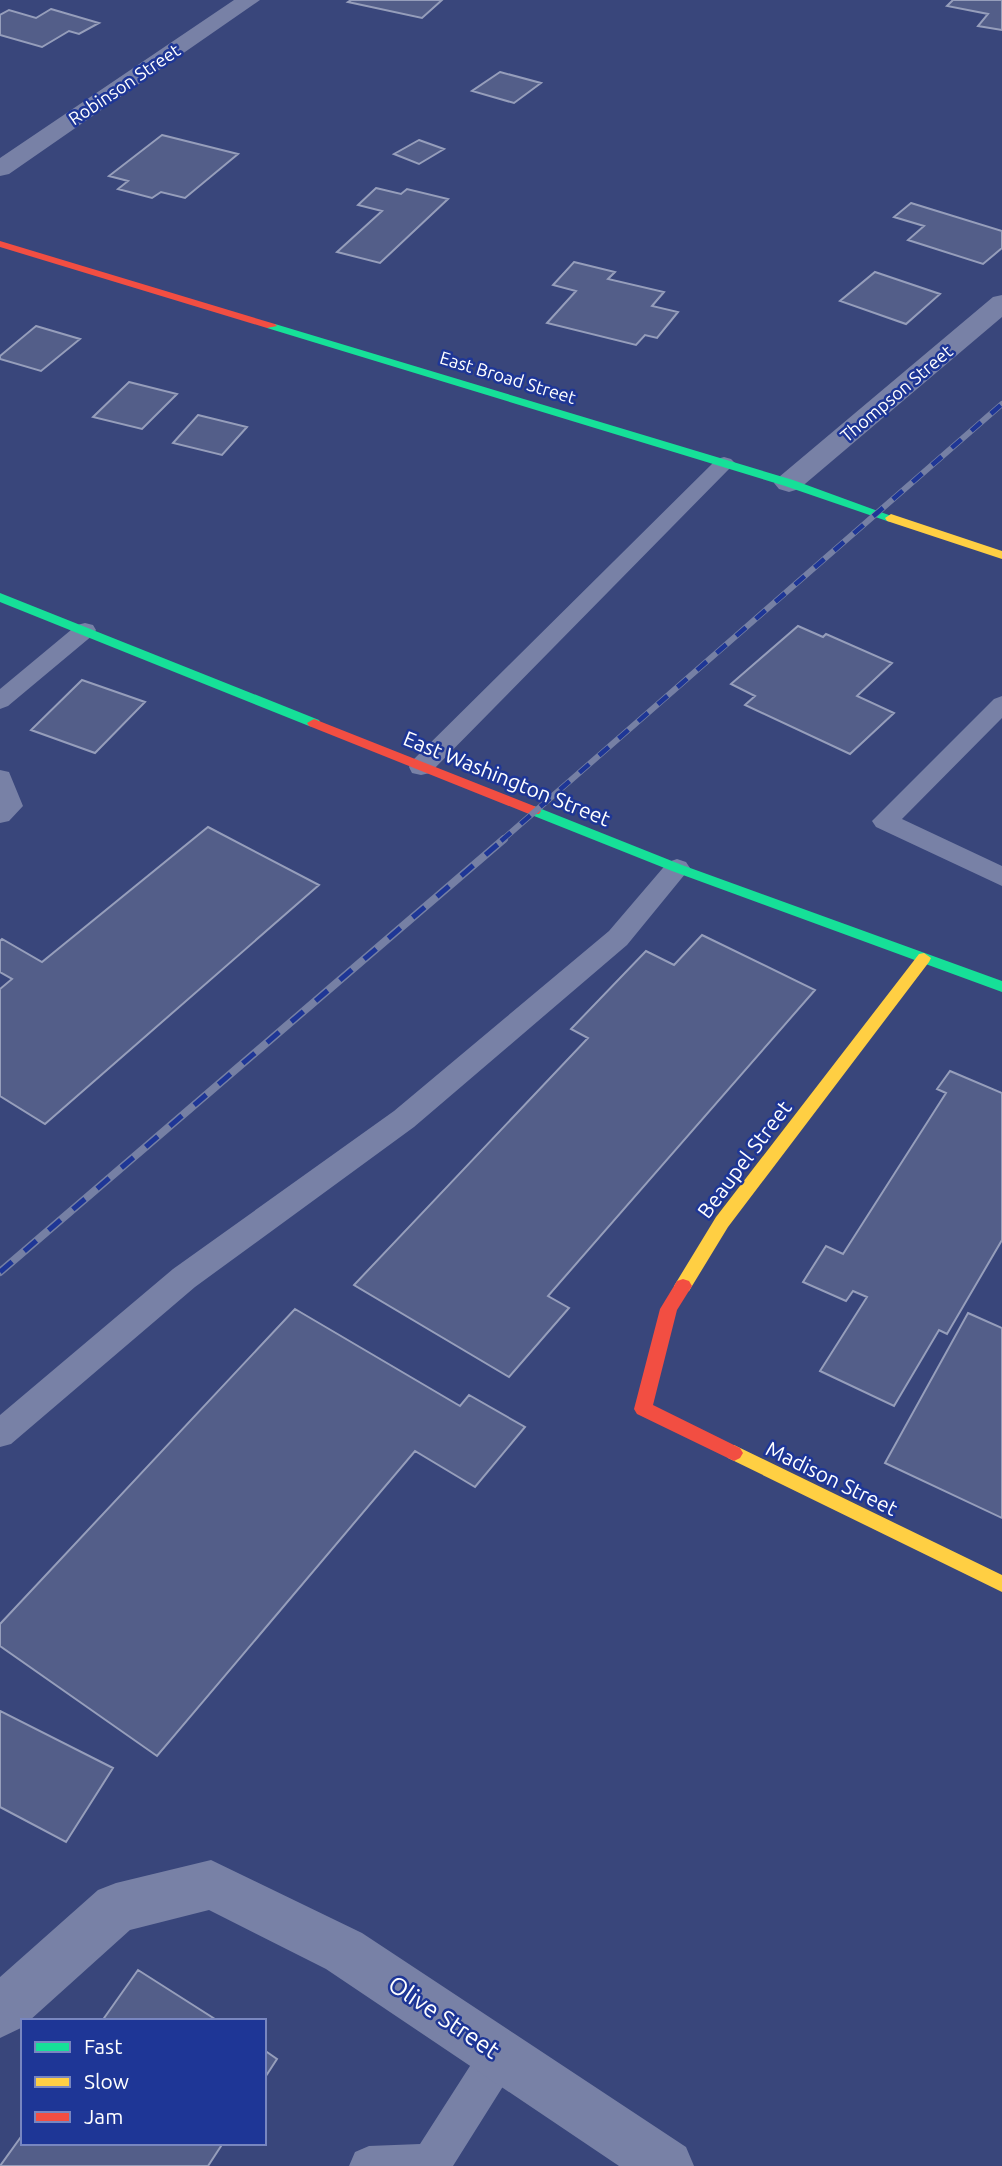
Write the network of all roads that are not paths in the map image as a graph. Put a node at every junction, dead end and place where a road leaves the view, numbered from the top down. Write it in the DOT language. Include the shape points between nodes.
graph roads {
  1 [pos="249,0"];
  2 [pos="0,169"];
  3 [pos="0,244"];
  4 [pos="1002,303"];
  5 [pos="724,463"];
  6 [pos="789,483"];
  7 [pos="1002,555"];
  8 [pos="0,597"];
  9 [pos="85,630"];
  10 [pos="0,701"];
  11 [pos="1002,704"];
  12 [pos="421,767"];
  13 [pos="0,778"];
  14 [pos="0,816"];
  15 [pos="677,868"];
  16 [pos="1002,877"];
  17 [pos="924,958"];
  18 [pos="1002,988"];
  19 [pos="643,1409"];
  20 [pos="0,1434"];
  21 [pos="1002,1584"];
  22 [pos="0,2012"];
  23 [pos="500,2055"];
  24 [pos="431,2165"];
  25 [pos="369,2166"];
  26 [pos="667,2166"];
  1 -- 2 [label="street, Robinson Street"];
  3 -- 5 [label="street, East Broad Street"];
  4 -- 6 [label="street, Thompson Street"];
  5 -- 6 [label="street, East Broad Street"];
  5 -- 12 [label="lane"];
  6 -- 7 [label="street, East Broad Street"];
  8 -- 9 [label="street, East Washington Street"];
  9 -- 10 [label="lane"];
  9 -- 12 [label="street, East Washington Street"];
  11 -- 16 [label="lane" via="885,821"];
  12 -- 15 [label="street, East Washington Street"];
  13 -- 14 [label="lane" via="11,806"];
  15 -- 17 [label="street, East Washington Street"];
  15 -- 20 [label="lane" via="618,938 404,1119 184,1278"];
  17 -- 18 [label="street, East Washington Street"];
  17 -- 19 [label="street, Beaupel Street" via="722,1222 669,1309"];
  19 -- 21 [label="street, Madison Street"];
  22 -- 23 [label="street, Olive Street" via="116,1908 211,1885 344,1951"];
  23 -- 24 [label="lane"];
  23 -- 26 [label="street, Olive Street"];
  24 -- 25 [label="lane"];
}
